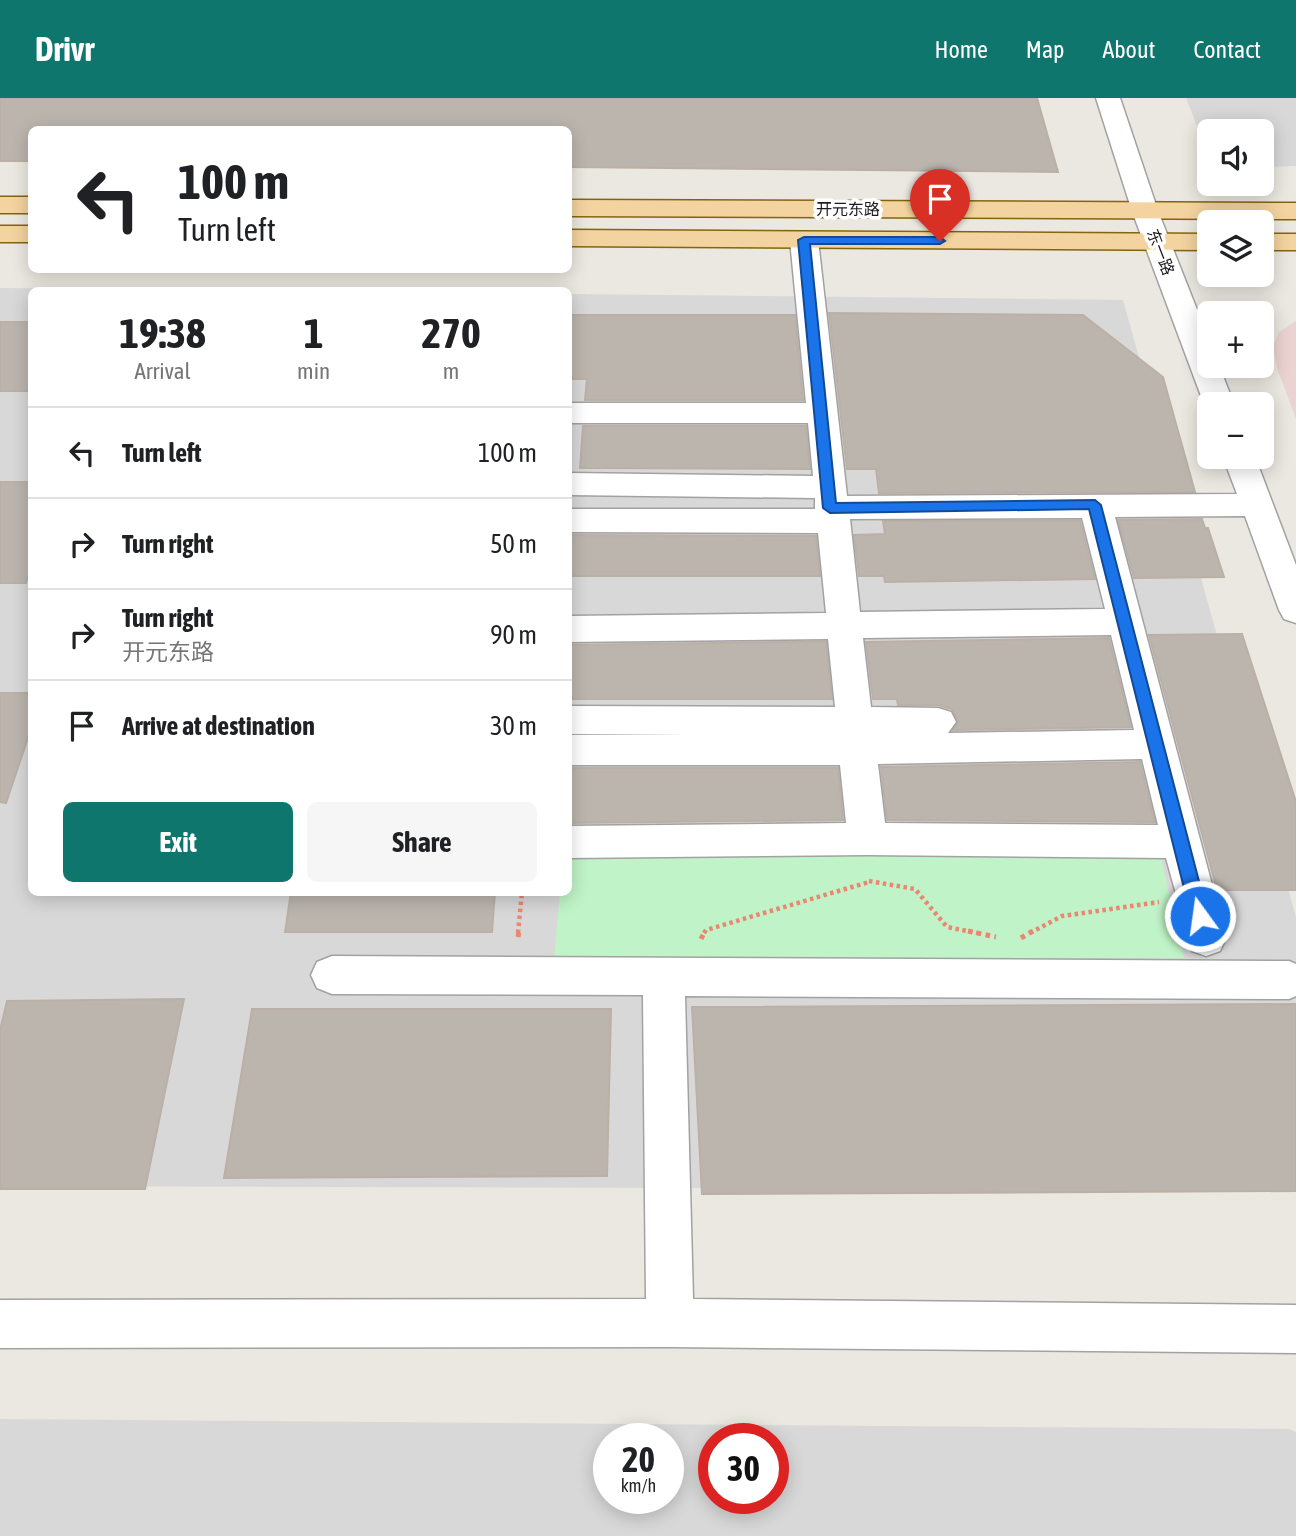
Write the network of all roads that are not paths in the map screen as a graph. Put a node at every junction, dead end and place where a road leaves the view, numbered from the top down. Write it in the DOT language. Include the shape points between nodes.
graph roads {
  1 [pos="1108,98"];
  2 [pos="0,205"];
  3 [pos="28,205"];
  4 [pos="572,208"];
  5 [pos="1145,211"];
  6 [pos="1296,211"];
  7 [pos="0,234"];
  8 [pos="28,234"];
  9 [pos="572,238"];
  10 [pos="804,240"];
  11 [pos="1157,241"];
  12 [pos="1197,242"];
  13 [pos="1274,242"];
  14 [pos="1296,242"];
  15 [pos="572,391"];
  16 [pos="1214,392"];
  17 [pos="820,403"];
  18 [pos="572,413"];
  19 [pos="1244,469"];
  20 [pos="572,485"];
  21 [pos="829,505"];
  22 [pos="1095,505"];
  23 [pos="1258,505"];
  24 [pos="572,521"];
  25 [pos="572,605"];
  26 [pos="1296,610"];
  27 [pos="1122,611"];
  28 [pos="842,617"];
  29 [pos="572,629"];
  30 [pos="572,720"];
  31 [pos="1153,733"];
  32 [pos="855,736"];
  33 [pos="572,750"];
  34 [pos="867,839"];
  35 [pos="572,842"];
  36 [pos="1181,842"];
  37 [pos="1206,938"];
  38 [pos="332,975"];
  39 [pos="673,977"];
  40 [pos="1289,980"];
  41 [pos="670,1323"];
  42 [pos="0,1324"];
  43 [pos="1296,1329"];
  1 -- 5 [label="street, 东一路"];
  2 -- 3 [label="main road"];
  4 -- 5 [label="main road, 开元东路"];
  5 -- 6 [label="main road, 开元东路"];
  5 -- 11 [label="street, 东一路"];
  7 -- 8 [label="main road"];
  9 -- 10 [label="main road, 开元东路"];
  10 -- 11 [label="main road, 开元东路"];
  10 -- 17 [label="street"];
  11 -- 12 [label="main road, 开元东路"];
  11 -- 16 [label="street, 东一路"];
  13 -- 14 [label="main road"];
  15 -- 17 [label="street"];
  17 -- 18 [label="street"];
  17 -- 21 [label="street"];
  19 -- 23 [label="street"];
  20 -- 21 [label="street"];
  21 -- 22 [label="street"];
  21 -- 24 [label="street"];
  21 -- 28 [label="street"];
  22 -- 23 [label="street"];
  22 -- 27 [label="street"];
  23 -- 26 [label="street"];
  25 -- 28 [label="street"];
  27 -- 28 [label="street"];
  27 -- 31 [label="street"];
  28 -- 29 [label="street"];
  28 -- 32 [label="street"];
  30 -- 32 [label="street"];
  31 -- 32 [label="street"];
  31 -- 36 [label="street"];
  32 -- 33 [label="street"];
  32 -- 34 [label="street"];
  34 -- 35 [label="street"];
  34 -- 36 [label="street"];
  36 -- 37 [label="street"];
  38 -- 39 [label="street"];
  39 -- 40 [label="street"];
  39 -- 41 [label="street"];
  41 -- 42 [label="street"];
  41 -- 43 [label="street"];
}
